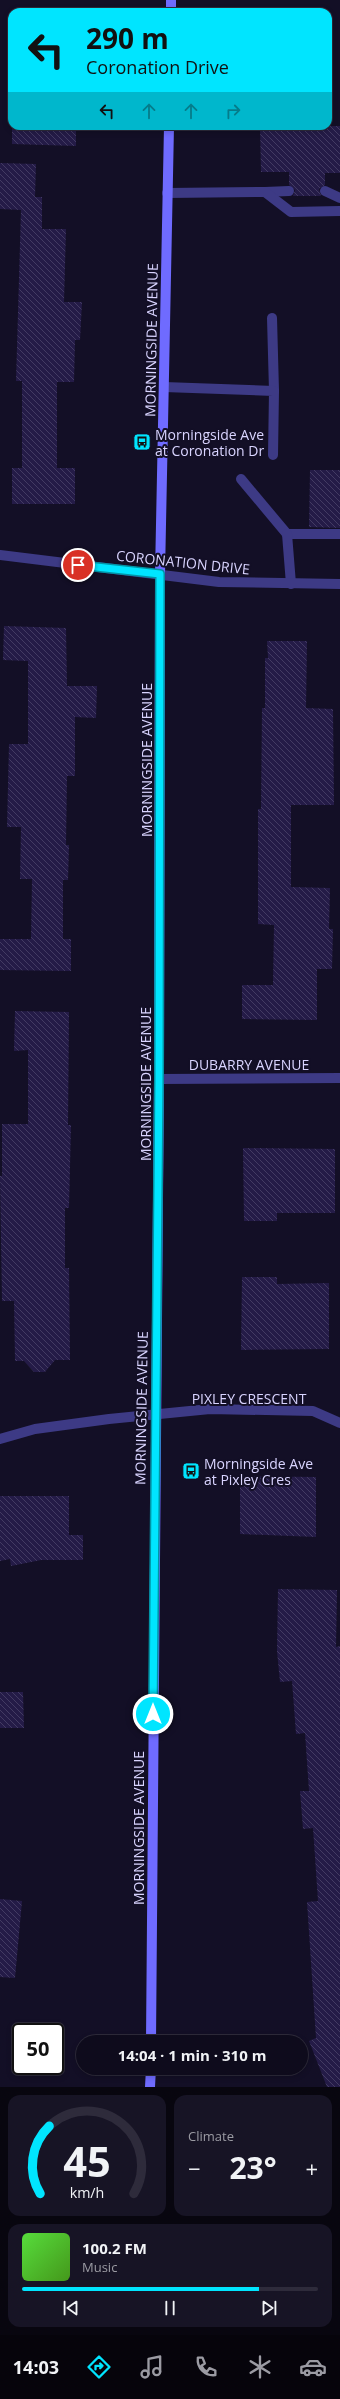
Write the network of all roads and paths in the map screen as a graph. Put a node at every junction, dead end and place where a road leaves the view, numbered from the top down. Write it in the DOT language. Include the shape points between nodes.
graph roads {
  1 [pos="169,130"];
  2 [pos="325,191"];
  3 [pos="265,192"];
  4 [pos="289,192"];
  5 [pos="167,193"];
  6 [pos="340,198"];
  7 [pos="340,211"];
  8 [pos="272,318"];
  9 [pos="164,387"];
  10 [pos="274,390"];
  11 [pos="273,455"];
  12 [pos="242,479"];
  13 [pos="287,534"];
  14 [pos="340,534"];
  15 [pos="0,555"];
  16 [pos="160,574"];
  17 [pos="291,584"];
  18 [pos="340,584"];
  19 [pos="340,1078"];
  20 [pos="159,1079"];
  21 [pos="155,1414"];
  22 [pos="340,1423"];
  23 [pos="0,1439"];
  24 [pos="151,2035"];
  25 [pos="151,2075"];
  26 [pos="150,2087"];
  1 -- 5 [label="main road, MORNINGSIDE AVENUE"];
  2 -- 6 [label="street"];
  3 -- 4 [label="street"];
  3 -- 5 [label="street"];
  3 -- 7 [label="street" via="292,212"];
  5 -- 9 [label="main road, MORNINGSIDE AVENUE"];
  8 -- 10 [label="street"];
  9 -- 10 [label="street"];
  9 -- 16 [label="main road, MORNINGSIDE AVENUE"];
  10 -- 11 [label="street"];
  12 -- 13 [label="street"];
  13 -- 14 [label="street"];
  13 -- 17 [label="street"];
  15 -- 16 [label="street, CORONATION DRIVE"];
  16 -- 17 [label="street, CORONATION DRIVE" via="219,582"];
  16 -- 20 [label="main road, MORNINGSIDE AVENUE"];
  17 -- 18 [label="street, CORONATION DRIVE"];
  19 -- 20 [label="street, DUBARRY AVENUE"];
  20 -- 21 [label="main road, MORNINGSIDE AVENUE"];
  21 -- 22 [label="street, PIXLEY CRESCENT" via="210,1410 313,1411"];
  21 -- 23 [label="street, PIXLEY CRESCENT" via="35,1429"];
  21 -- 24 [label="main road, MORNINGSIDE AVENUE"];
  25 -- 26 [label="main road"];
}
